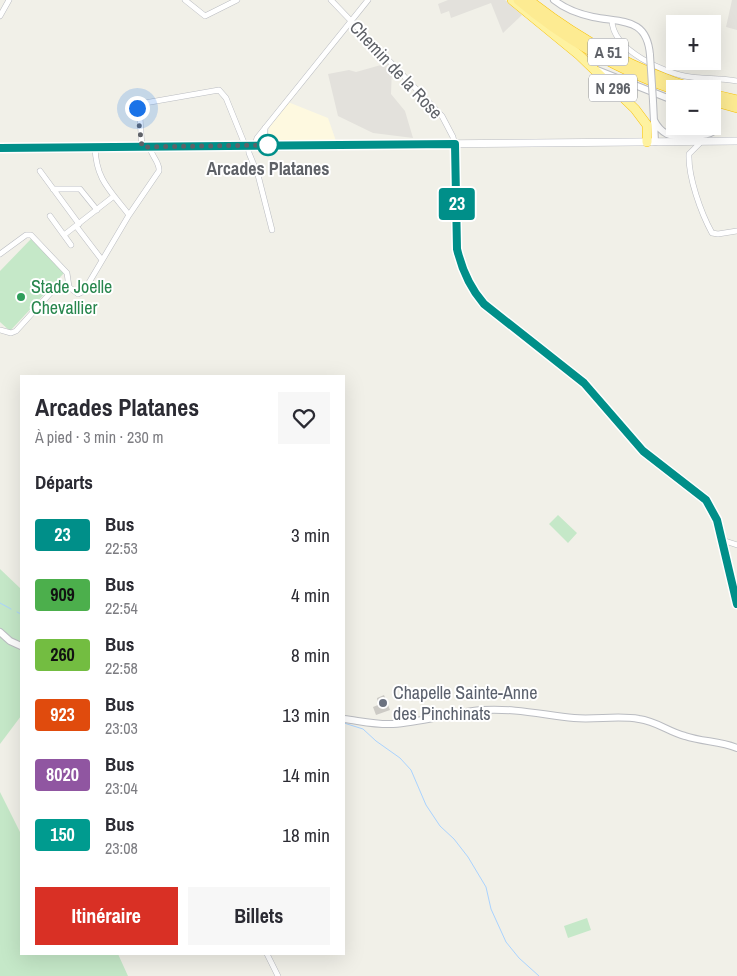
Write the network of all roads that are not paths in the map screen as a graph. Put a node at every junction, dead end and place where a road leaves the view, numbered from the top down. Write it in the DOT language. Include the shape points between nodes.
graph roads {
  1 [pos="9,0"];
  2 [pos="185,0"];
  3 [pos="237,0"];
  4 [pos="331,0"];
  5 [pos="368,0"];
  6 [pos="512,0"];
  7 [pos="518,0"];
  8 [pos="529,0"];
  9 [pos="554,0"];
  10 [pos="0,16"];
  11 [pos="612,20"];
  12 [pos="351,21"];
  13 [pos="593,68"];
  14 [pos="668,80"];
  15 [pos="737,81"];
  16 [pos="666,86"];
  17 [pos="666,96"];
  18 [pos="721,96"];
  19 [pos="737,100"];
  20 [pos="721,104"];
  21 [pos="737,108"];
  22 [pos="654,120"];
  23 [pos="265,128"];
  24 [pos="666,134"];
  25 [pos="651,140"];
  26 [pos="737,141"];
  27 [pos="701,142"];
  28 [pos="455,144"];
  29 [pos="249,145"];
  30 [pos="264,145"];
  31 [pos="95,147"];
  32 [pos="142,147"];
  33 [pos="150,147"];
  34 [pos="0,148"];
  35 [pos="40,171"];
  36 [pos="53,189"];
  37 [pos="114,196"];
  38 [pos="97,210"];
  39 [pos="129,215"];
  40 [pos="50,216"];
  41 [pos="77,225"];
  42 [pos="272,230"];
  43 [pos="737,232"];
  44 [pos="64,236"];
  45 [pos="71,245"];
  46 [pos="0,246"];
  47 [pos="12,246"];
  48 [pos="0,254"];
  49 [pos="102,260"];
  50 [pos="69,287"];
  51 [pos="0,330"];
  52 [pos="722,540"];
  53 [pos="737,545"];
  54 [pos="737,604"];
  55 [pos="1,637"];
  56 [pos="20,646"];
  57 [pos="345,719"];
  58 [pos="737,748"];
  59 [pos="268,955"];
  60 [pos="278,976"];
  1 -- 10 [label="street"];
  2 -- 3 [label="street" via="205,16"];
  4 -- 12 [label="street, Chemin de la Rose"];
  5 -- 12 [label="street"];
  6 -- 13 [label="highway, N 296"];
  7 -- 16 [label="highway, A 51" via="576,42"];
  8 -- 14 [label="highway, A 51" via="616,56"];
  9 -- 11 [label="street" via="576,12"];
  11 -- 15 [label="street" via="614,32 623,45 658,66 690,77"];
  11 -- 22 [label="street, bridge" via="641,29 648,40"];
  12 -- 23 [label="street"];
  12 -- 28 [label="street, Chemin de la Rose" via="442,116"];
  13 -- 17 [label="street"];
  13 -- 25 [label="highway, N 296" via="643,119"];
  18 -- 19 [label="highway"];
  20 -- 21 [label="highway"];
  22 -- 24 [label="street"];
  22 -- 25 [label="street"];
  23 -- 29 [label="street"];
  23 -- 30 [label="street"];
  25 -- 26 [label="main road" via="700,138"];
  25 -- 27 [label="main road"];
  25 -- 28 [label="main road"];
  26 -- 27 [label="main road"];
  27 -- 43 [label="street" via="688,154 688,166 706,221 712,233"];
  28 -- 30 [label="main road"];
  28 -- 52 [label="street" via="457,249 474,293 584,383 638,446 706,500 714,511"];
  29 -- 30 [label="main road"];
  29 -- 32 [label="street" via="219,90 138,104"];
  29 -- 33 [label="main road"];
  29 -- 42 [label="street"];
  31 -- 32 [label="main road"];
  31 -- 34 [label="main road"];
  31 -- 37 [label="street" via="97,171"];
  32 -- 33 [label="main road"];
  33 -- 39 [label="street" via="159,171"];
  35 -- 36 [label="street"];
  36 -- 38 [label="street" via="80,188"];
  36 -- 41 [label="street"];
  37 -- 38 [label="street"];
  37 -- 39 [label="street"];
  38 -- 41 [label="street"];
  39 -- 49 [label="street"];
  40 -- 44 [label="street"];
  41 -- 44 [label="street"];
  41 -- 49 [label="street"];
  44 -- 45 [label="street"];
  46 -- 47 [label="street"];
  47 -- 48 [label="street"];
  47 -- 50 [label="street" via="26,235 31,235 67,273"];
  49 -- 50 [label="street" via="84,291 78,294"];
  50 -- 51 [label="street" via="56,288 16,331"];
  52 -- 53 [label="street"];
  52 -- 54 [label="street"];
  55 -- 56 [label="street"];
  57 -- 58 [label="street" via="392,724 456,712 491,710 581,719 620,717 640,719 685,737 723,742"];
  59 -- 60 [label="street"];
}
